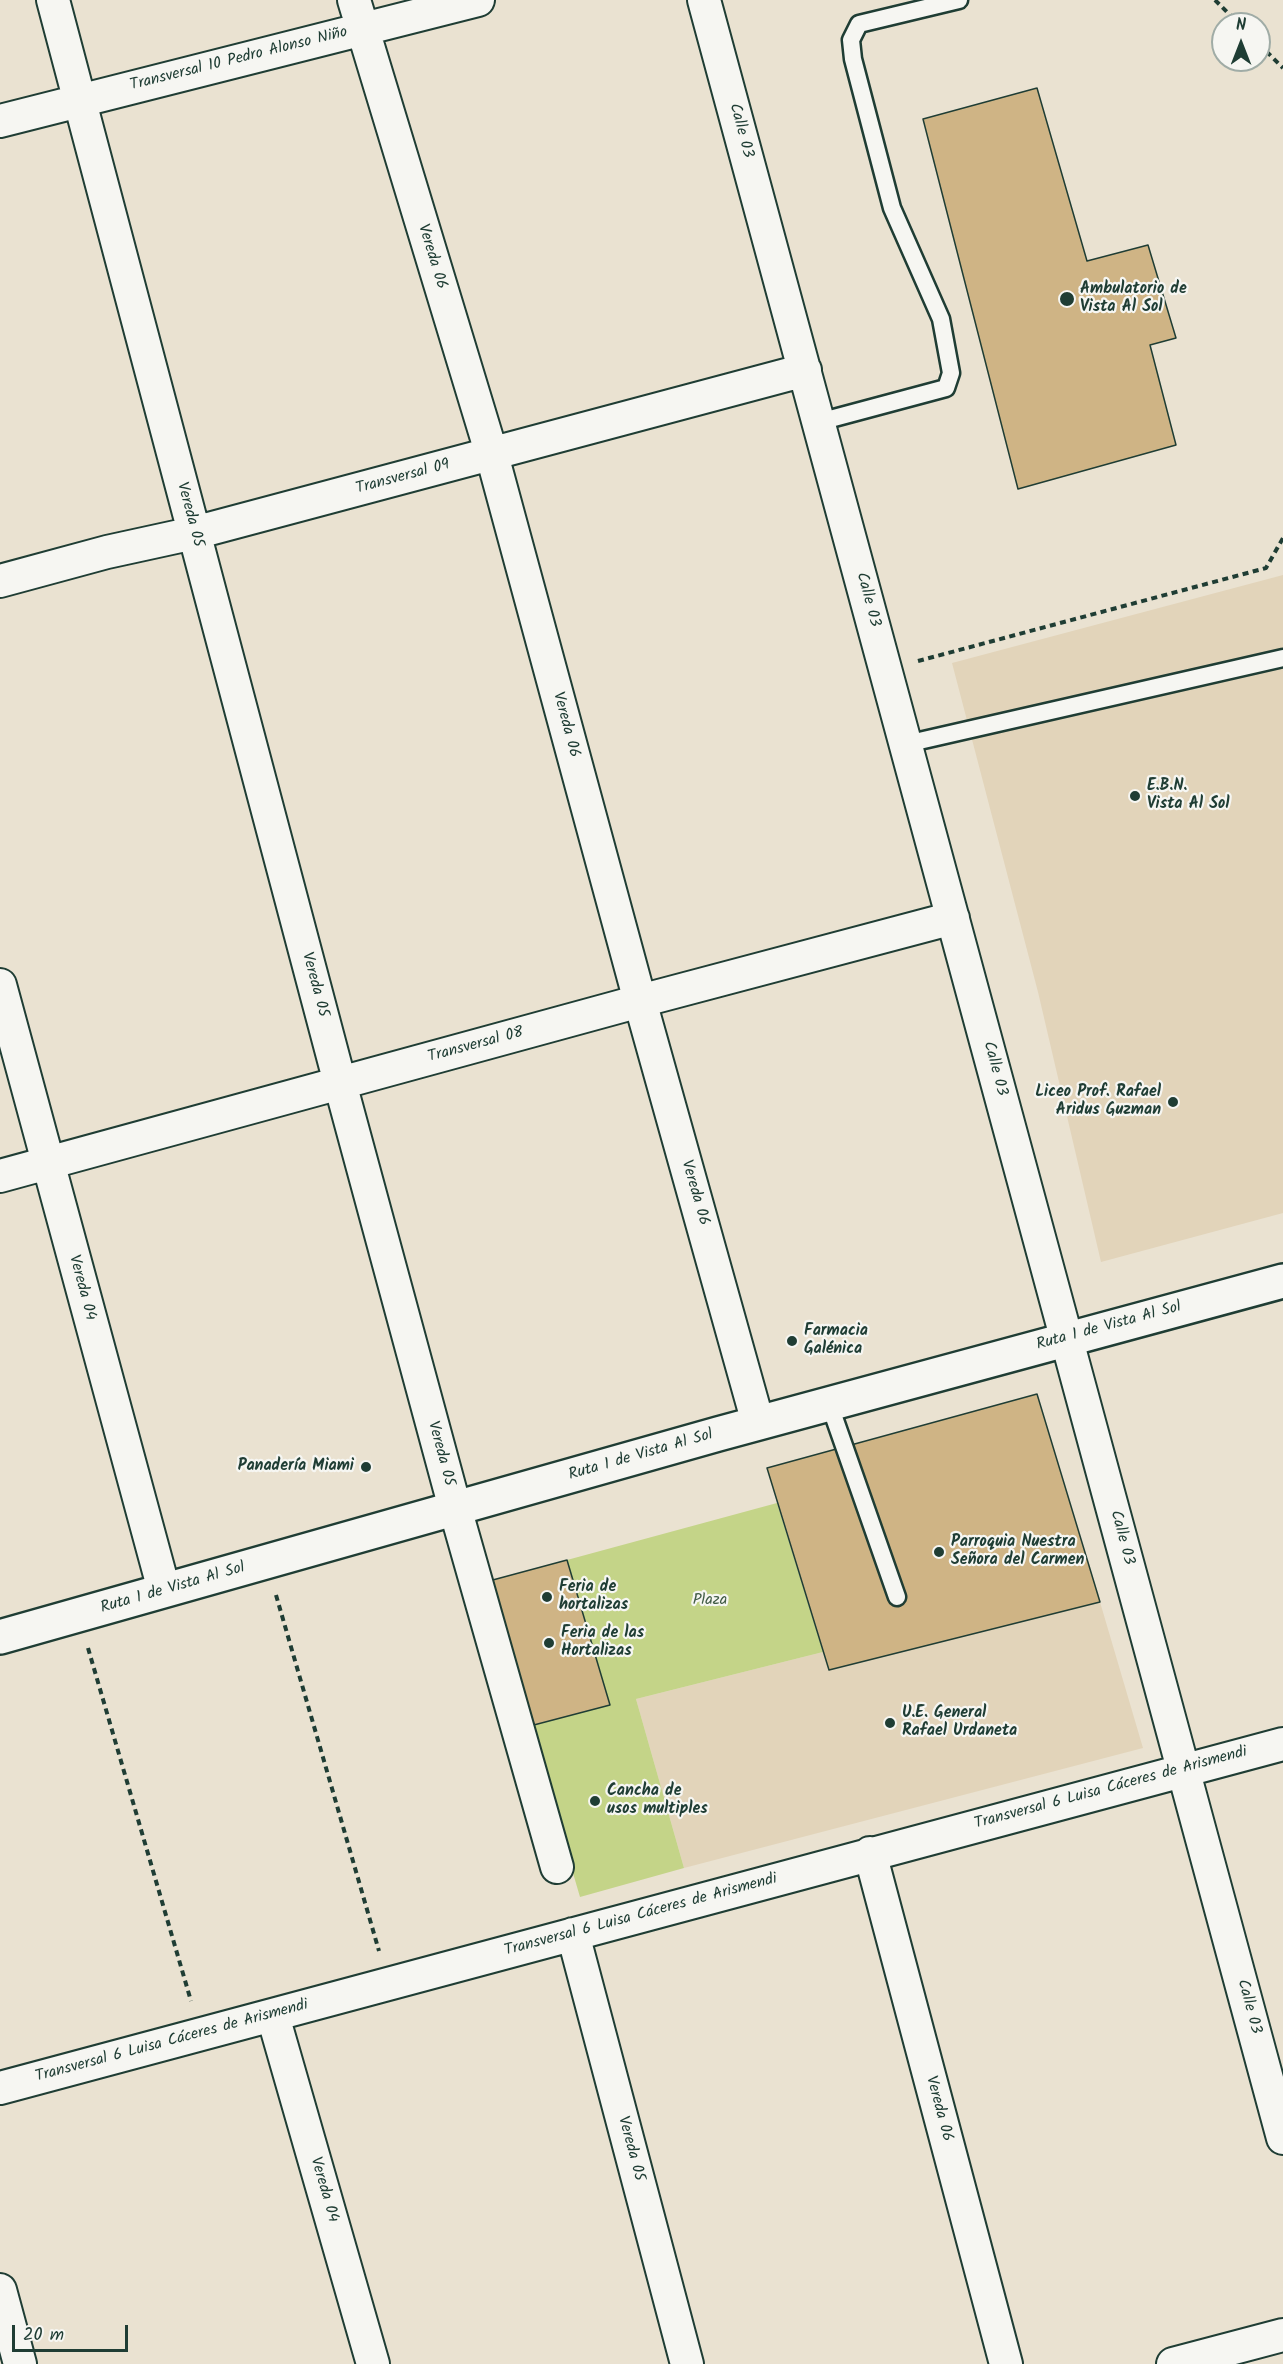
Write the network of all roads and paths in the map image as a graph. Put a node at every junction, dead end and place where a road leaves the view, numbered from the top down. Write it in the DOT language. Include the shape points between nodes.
graph roads {
  1 [pos="53,0"];
  2 [pos="478,0"];
  3 [pos="704,0"];
  4 [pos="959,0"];
  5 [pos="1215,0"];
  6 [pos="1227,12"];
  7 [pos="358,15"];
  8 [pos="1271,56"];
  9 [pos="1283,68"];
  10 [pos="80,99"];
  11 [pos="0,121"];
  12 [pos="805,370"];
  13 [pos="819,422"];
  14 [pos="492,455"];
  15 [pos="194,534"];
  16 [pos="1283,538"];
  17 [pos="0,581"];
  18 [pos="1283,658"];
  19 [pos="886,670"];
  20 [pos="906,744"];
  21 [pos="953,918"];
  22 [pos="0,985"];
  23 [pos="640,1001"];
  24 [pos="340,1083"];
  25 [pos="47,1163"];
  26 [pos="0,1176"];
  27 [pos="1283,1281"];
  28 [pos="1067,1338"];
  29 [pos="829,1403"];
  30 [pos="758,1423"];
  31 [pos="455,1508"];
  32 [pos="267,1562"];
  33 [pos="164,1590"];
  34 [pos="897,1597"];
  35 [pos="79,1616"];
  36 [pos="0,1637"];
  37 [pos="1283,1744"];
  38 [pos="1183,1770"];
  39 [pos="870,1854"];
  40 [pos="557,1868"];
  41 [pos="573,1934"];
  42 [pos="389,1984"];
  43 [pos="273,2016"];
  44 [pos="200,2035"];
  45 [pos="0,2088"];
  46 [pos="1283,2138"];
  47 [pos="0,2290"];
  48 [pos="1283,2335"];
  49 [pos="20,2364"];
  50 [pos="373,2364"];
  51 [pos="687,2364"];
  52 [pos="1006,2364"];
  53 [pos="1173,2364"];
  1 -- 10 [label="street, Vereda 05"];
  2 -- 7 [label="street, Transversal 10 Pedro Alonso Niño"];
  3 -- 12 [label="street, Calle 03"];
  4 -- 13 [label="lane" via="859,24 851,40 892,208 941,319 951,373 946,388"];
  5 -- 6 [label="path"];
  7 -- 10 [label="street, Transversal 10 Pedro Alonso Niño"];
  7 -- 14 [label="street, Vereda 06"];
  8 -- 9 [label="path"];
  10 -- 11 [label="street, Transversal 10 Pedro Alonso Niño"];
  10 -- 15 [label="street, Vereda 05"];
  12 -- 13 [label="street, Calle 03"];
  12 -- 14 [label="street, Transversal 09"];
  13 -- 19 [label="street, Calle 03"];
  14 -- 15 [label="street, Transversal 09"];
  14 -- 23 [label="street, Vereda 06"];
  15 -- 17 [label="street, Transversal 09"];
  15 -- 24 [label="street, Vereda 05"];
  16 -- 19 [label="path" via="1266,568"];
  18 -- 20 [label="lane"];
  19 -- 20 [label="street, Calle 03"];
  20 -- 21 [label="street, Calle 03"];
  21 -- 23 [label="street, Transversal 08"];
  21 -- 28 [label="street, Calle 03"];
  22 -- 25 [label="street, Vereda 04"];
  23 -- 24 [label="street, Transversal 08"];
  23 -- 30 [label="street, Vereda 06"];
  24 -- 25 [label="street, Transversal 08"];
  24 -- 31 [label="street, Vereda 05"];
  25 -- 26 [label="street, Transversal 08"];
  25 -- 33 [label="street, Vereda 04"];
  27 -- 28 [label="street, Ruta 1 de Vista Al Sol"];
  28 -- 29 [label="street, Ruta 1 de Vista Al Sol"];
  28 -- 38 [label="street, Calle 03"];
  29 -- 30 [label="street, Ruta 1 de Vista Al Sol"];
  29 -- 34 [label="lane"];
  30 -- 31 [label="street, Ruta 1 de Vista Al Sol"];
  31 -- 32 [label="street, Ruta 1 de Vista Al Sol"];
  31 -- 40 [label="street, Vereda 05"];
  32 -- 33 [label="street, Ruta 1 de Vista Al Sol"];
  32 -- 42 [label="path"];
  33 -- 35 [label="street, Ruta 1 de Vista Al Sol"];
  35 -- 36 [label="street, Ruta 1 de Vista Al Sol"];
  35 -- 44 [label="path"];
  37 -- 38 [label="street, Transversal 6 Luisa Cáceres de Arismendi"];
  38 -- 39 [label="street, Transversal 6 Luisa Cáceres de Arismendi"];
  38 -- 46 [label="street, Calle 03"];
  39 -- 41 [label="street, Transversal 6 Luisa Cáceres de Arismendi"];
  39 -- 52 [label="street, Vereda 06"];
  41 -- 42 [label="street, Transversal 6 Luisa Cáceres de Arismendi"];
  41 -- 51 [label="street, Vereda 05"];
  42 -- 43 [label="street, Transversal 6 Luisa Cáceres de Arismendi"];
  43 -- 44 [label="street, Transversal 6 Luisa Cáceres de Arismendi"];
  43 -- 50 [label="street, Vereda 04"];
  44 -- 45 [label="street, Transversal 6 Luisa Cáceres de Arismendi"];
  47 -- 49 [label="street"];
  48 -- 53 [label="street"];
}
